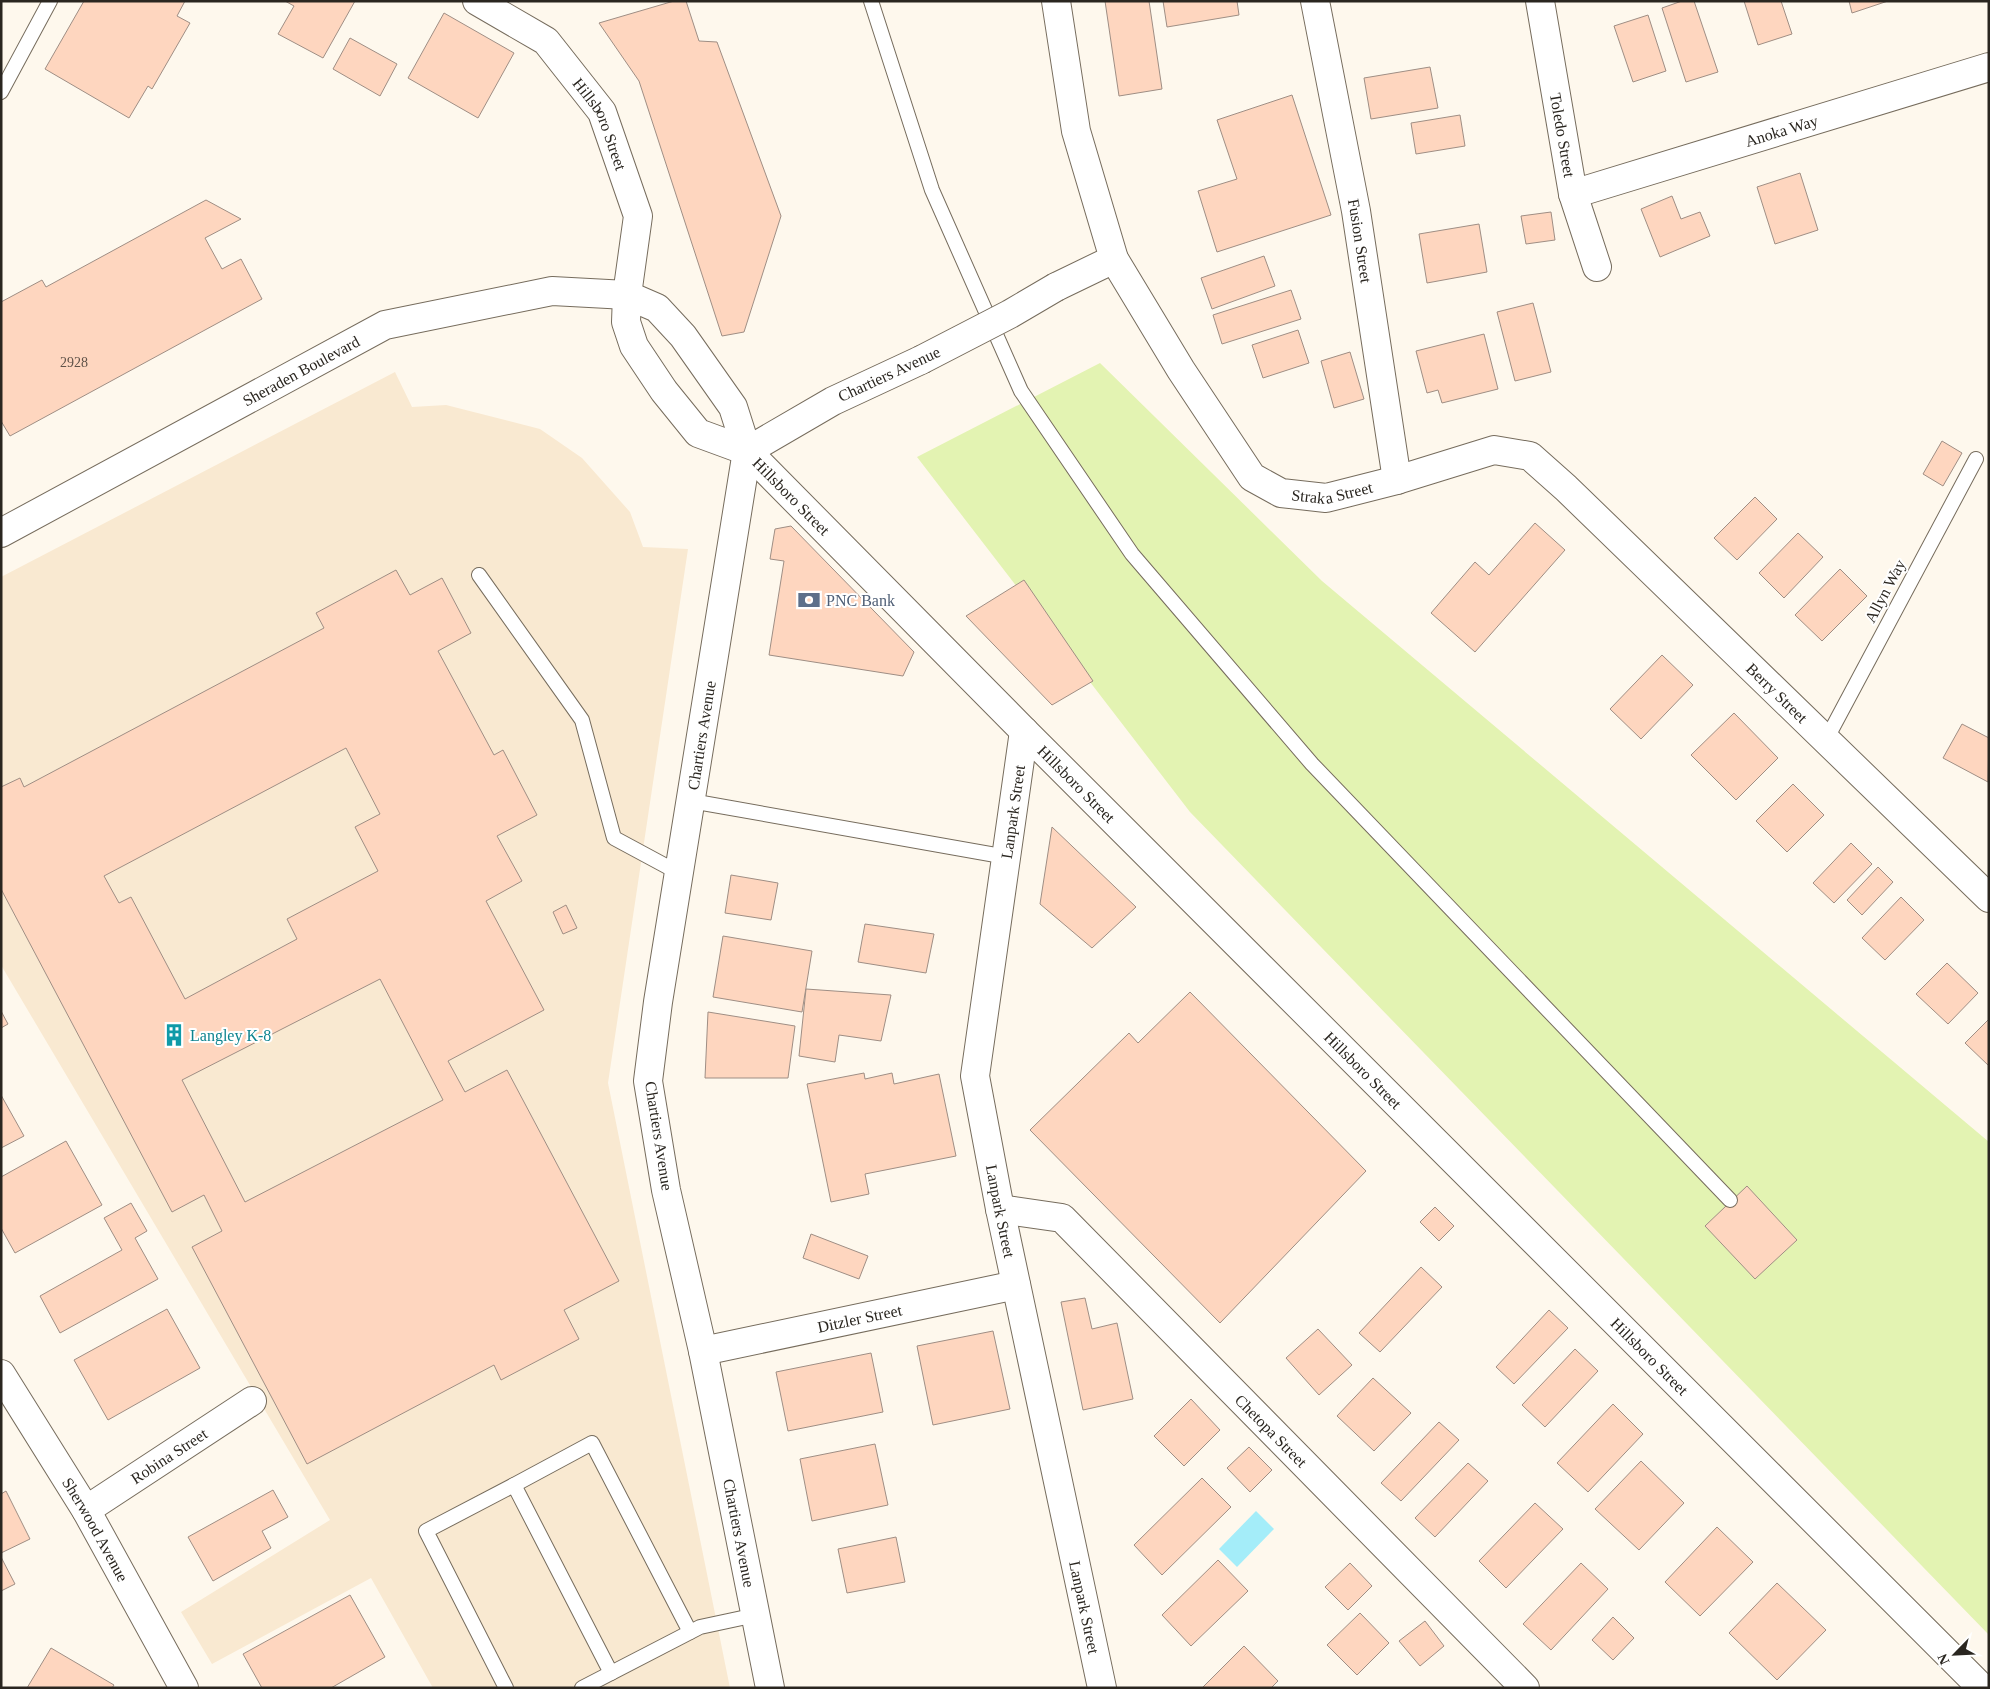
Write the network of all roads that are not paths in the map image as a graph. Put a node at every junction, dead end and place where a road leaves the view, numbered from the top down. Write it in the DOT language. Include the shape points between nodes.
graph roads {
  1 [pos="50,1"];
  2 [pos="477,1"];
  3 [pos="871,1"];
  4 [pos="1056,1"];
  5 [pos="1316,1"];
  6 [pos="1540,1"];
  7 [pos="1989,67"];
  8 [pos="1,92"];
  9 [pos="1573,194"];
  10 [pos="1114,259"];
  11 [pos="1597,267"];
  12 [pos="627,295"];
  13 [pos="747,451"];
  14 [pos="1976,459"];
  15 [pos="1397,480"];
  16 [pos="1566,488"];
  17 [pos="1,533"];
  18 [pos="479,575"];
  19 [pos="1024,731"];
  20 [pos="1826,740"];
  21 [pos="691,801"];
  22 [pos="1007,857"];
  23 [pos="679,873"];
  24 [pos="1989,898"];
  25 [pos="1730,1200"];
  26 [pos="1000,1209"];
  27 [pos="1016,1285"];
  28 [pos="702,1351"];
  29 [pos="1,1374"];
  30 [pos="252,1402"];
  31 [pos="514,1485"];
  32 [pos="86,1510"];
  33 [pos="756,1615"];
  34 [pos="690,1632"];
  35 [pos="611,1673"];
  36 [pos="184,1688"];
  37 [pos="506,1688"];
  38 [pos="582,1688"];
  39 [pos="770,1688"];
  40 [pos="1102,1688"];
  41 [pos="1525,1688"];
  42 [pos="1982,1688"];
  1 -- 8 [label="lane"];
  2 -- 12 [label="street, Hillsboro Street" via="546,42 602,112 638,216"];
  3 -- 25 [label="lane" via="932,190 1021,391 1132,554 1312,764"];
  4 -- 10 [label="street" via="1076,131"];
  5 -- 15 [label="street, Fusion Street" via="1356,211"];
  6 -- 9 [label="street, Toledo Street"];
  7 -- 9 [label="street, Anoka Way"];
  9 -- 11 [label="street, Toledo Street"];
  10 -- 13 [label="street, Chartiers Avenue, bridge" via="921,360 832,400"];
  10 -- 15 [label="street, Straka Street" via="1181,370 1252,477 1281,494 1326,498"];
  12 -- 13 [label="street, Hillsboro Street" via="657,308 683,336 733,406"];
  12 -- 13 [label="street, Hillsboro Street" via="626,322 634,346 664,391 698,433"];
  12 -- 17 [label="street, Sheraden Boulevard" via="552,291 385,325"];
  13 -- 19 [label="street, Hillsboro Street"];
  13 -- 21 [label="street, Chartiers Avenue"];
  14 -- 20 [label="lane, Allyn Way"];
  15 -- 16 [label="street, Straka Street" via="1494,450 1530,456"];
  16 -- 20 [label="street, Berry Street"];
  18 -- 23 [label="lane" via="582,720 614,838"];
  19 -- 22 [label="street, Lanpark Street"];
  19 -- 42 [label="street, Hillsboro Street"];
  20 -- 24 [label="street, Berry Street"];
  21 -- 22 [label="lane"];
  21 -- 23 [label="street, Chartiers Avenue"];
  22 -- 26 [label="street, Lanpark Street" via="975,1076"];
  23 -- 28 [label="street, Chartiers Avenue" via="648,1081 666,1190"];
  26 -- 27 [label="street, Lanpark Street"];
  26 -- 41 [label="street, Chetopa Street" via="1062,1218"];
  27 -- 28 [label="street, Ditzler Street"];
  27 -- 40 [label="street, Lanpark Street"];
  28 -- 33 [label="street, Chartiers Avenue"];
  29 -- 32 [label="street, Sherwood Avenue"];
  30 -- 32 [label="street, Robina Street"];
  31 -- 34 [label="lane" via="592,1443"];
  31 -- 35 [label="lane"];
  31 -- 37 [label="lane" via="426,1531"];
  32 -- 36 [label="street, Sherwood Avenue"];
  33 -- 34 [label="lane"];
  33 -- 39 [label="street, Chartiers Avenue"];
  34 -- 35 [label="lane"];
  35 -- 38 [label="lane"];
}
